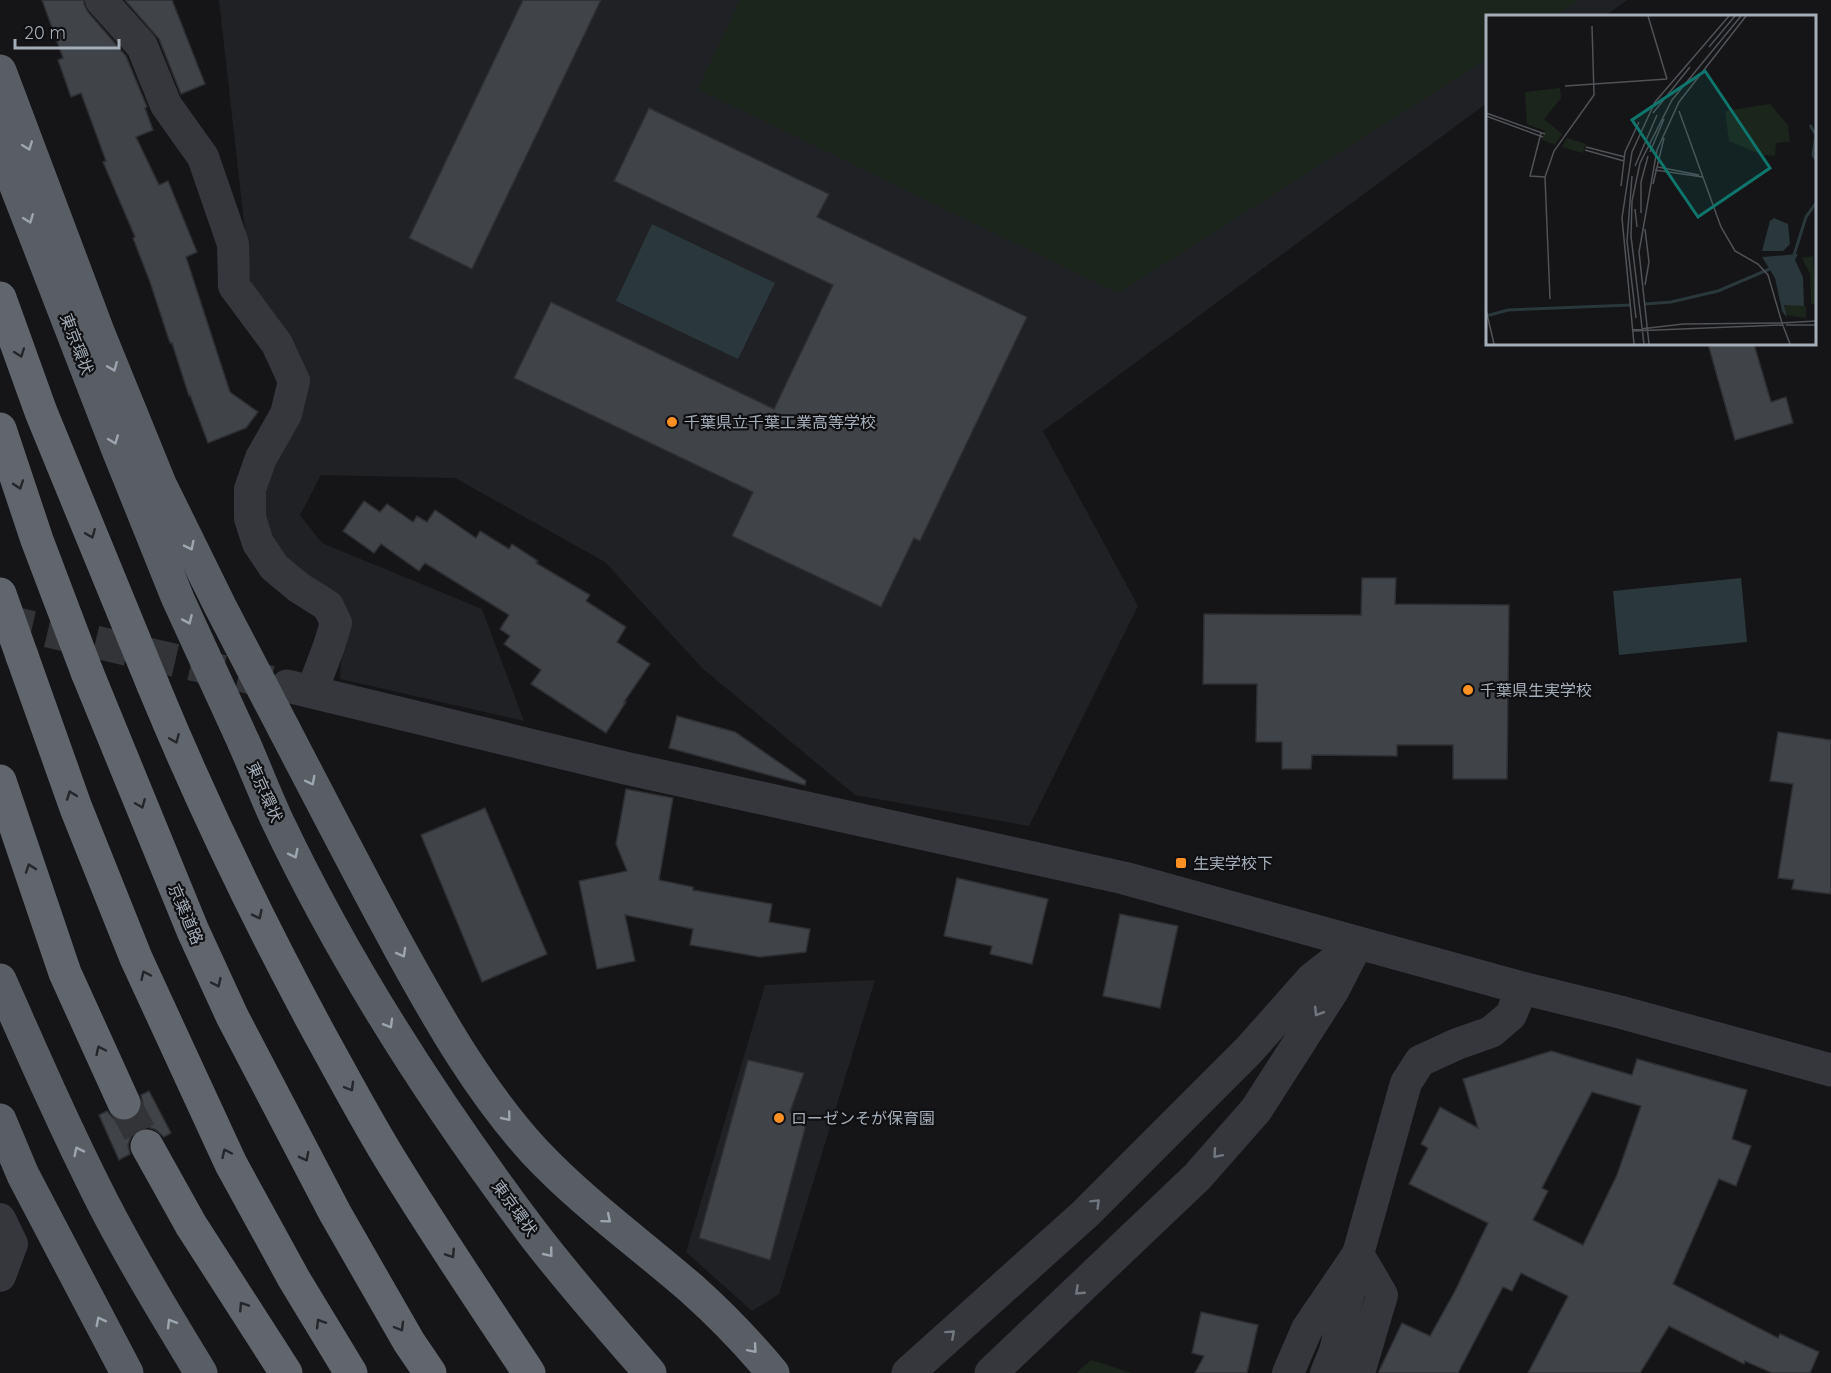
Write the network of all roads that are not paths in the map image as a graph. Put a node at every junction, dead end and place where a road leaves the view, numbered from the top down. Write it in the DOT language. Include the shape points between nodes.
graph roads {
  1 [pos="101,0"];
  2 [pos="1,75"];
  3 [pos="0,145"];
  4 [pos="49,273"];
  5 [pos="0,298"];
  6 [pos="99,334"];
  7 [pos="0,429"];
  8 [pos="0,594"];
  9 [pos="299,688"];
  10 [pos="0,781"];
  11 [pos="1358,943"];
  12 [pos="0,980"];
  13 [pos="1522,988"];
  14 [pos="1831,1070"];
  15 [pos="124,1103"];
  16 [pos="0,1120"];
  17 [pos="147,1146"];
  18 [pos="0,1219"];
  19 [pos="1358,1254"];
  20 [pos="0,1276"];
  21 [pos="1331,1362"];
  22 [pos="1361,1371"];
  23 [pos="127,1373"];
  24 [pos="201,1373"];
  25 [pos="286,1373"];
  26 [pos="351,1373"];
  27 [pos="430,1373"];
  28 [pos="529,1373"];
  29 [pos="650,1373"];
  30 [pos="773,1373"];
  31 [pos="908,1373"];
  32 [pos="990,1373"];
  33 [pos="1288,1373"];
  1 -- 9 [label="street" via="142,46 166,105 203,157 233,244 234,286 277,344 294,381 286,414 261,458 250,489 250,518 258,543 274,567 328,606 336,623 329,646"];
  2 -- 3 [label="highway, bridge"];
  2 -- 6 [label="highway, one-way, bridge"];
  3 -- 4 [label="highway, 東京環状, one-way, bridge"];
  4 -- 6 [label="highway, bridge"];
  4 -- 29 [label="highway, 東京環状, one-way, bridge" via="178,599 312,889 399,1040 469,1144 532,1232"];
  5 -- 28 [label="highway, one-way, bridge" via="41,411 153,685 238,875 283,966 395,1167"];
  6 -- 30 [label="highway, one-way, bridge" via="160,484 219,606 353,863 452,1041 534,1151 576,1193 692,1289 739,1333"];
  7 -- 27 [label="highway, 京葉道路, one-way, bridge" via="87,672 193,931 232,1016 335,1213"];
  26 -- 8 [label="highway, one-way, bridge" via="226,1154 136,958 76,808"];
  9 -- 11 [label="street" via="636,770 1124,878"];
  15 -- 10 [label="highway, one-way" via="65,973"];
  11 -- 13 [label="street"];
  31 -- 11 [label="street, one-way" via="1085,1214 1250,1050 1312,979"];
  11 -- 32 [label="street, one-way" via="1333,990 1256,1110 1197,1177"];
  24 -- 12 [label="highway, one-way" via="103,1203"];
  13 -- 14 [label="street"];
  13 -- 19 [label="street" via="1511,1015 1491,1032 1420,1061 1406,1083"];
  23 -- 16 [label="highway, one-way" via="23,1175"];
  25 -- 17 [label="highway, one-way" via="191,1225"];
  18 -- 20 [label="street" via="12,1244"];
  19 -- 21 [label="street"];
  19 -- 22 [label="street" via="1382,1295"];
  19 -- 33 [label="street" via="1306,1329"];
}
